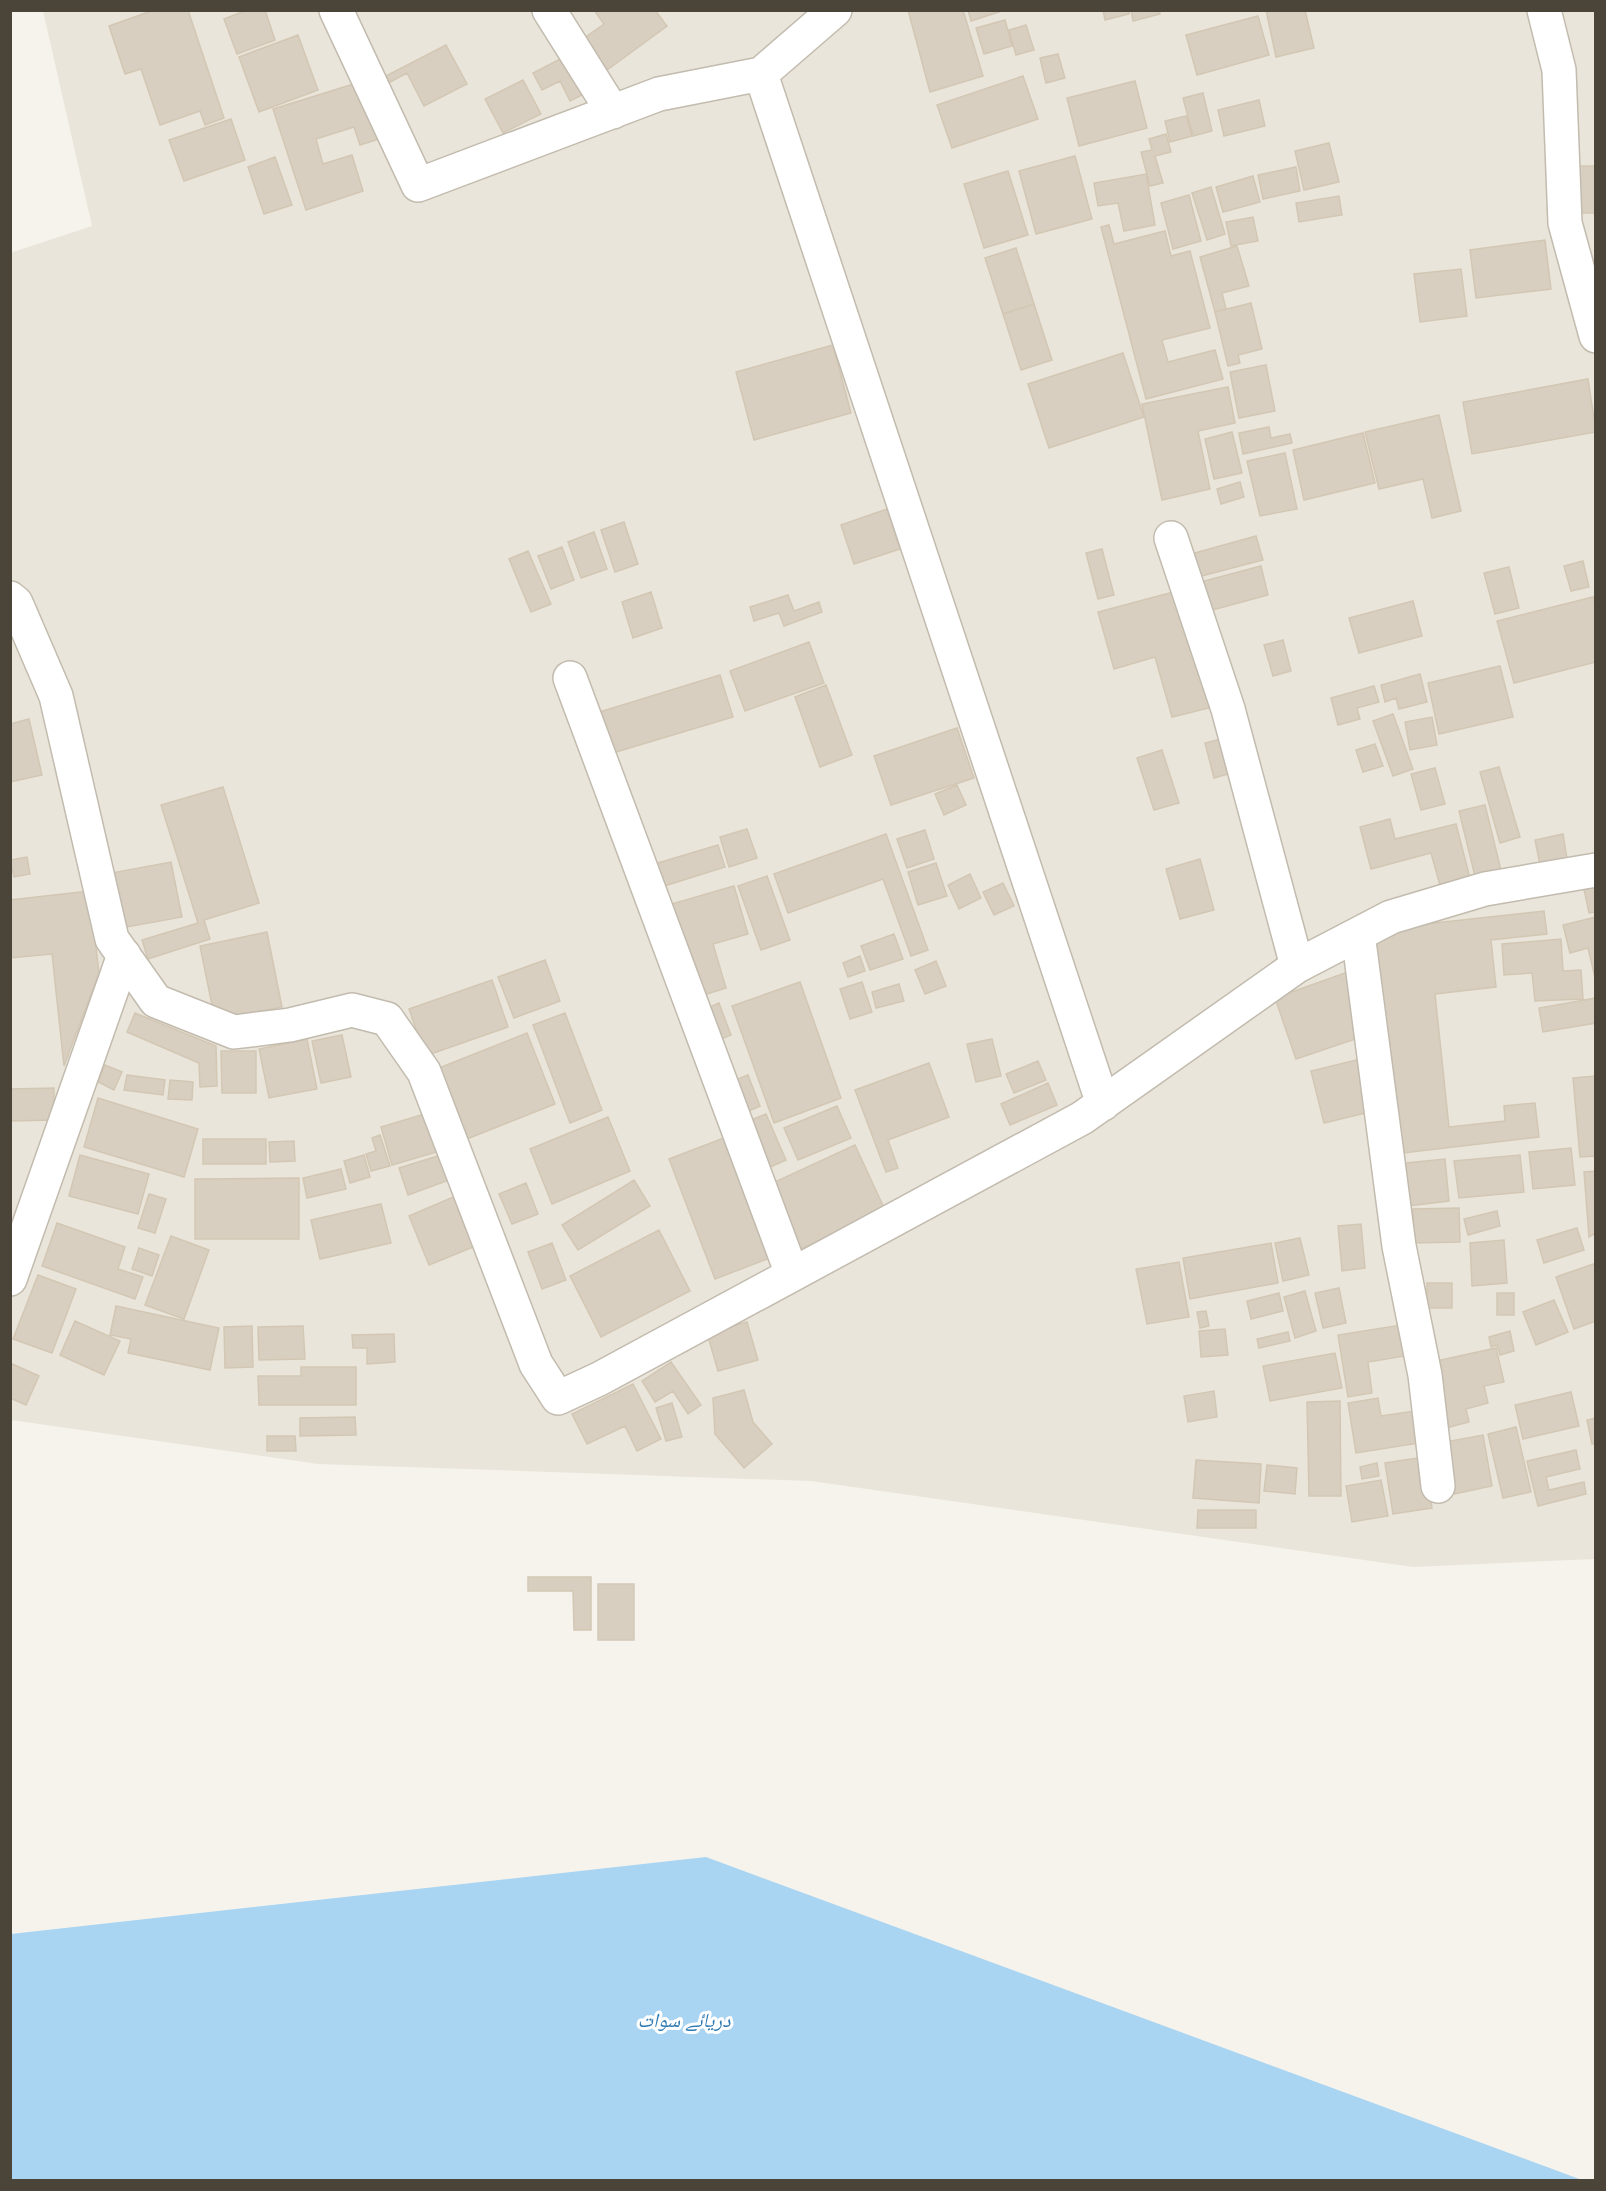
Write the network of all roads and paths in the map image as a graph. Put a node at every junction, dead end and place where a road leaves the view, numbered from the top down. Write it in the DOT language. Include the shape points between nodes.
graph roads {
  1 [pos="336,10"];
  2 [pos="549,10"];
  3 [pos="835,10"];
  4 [pos="1544,10"];
  5 [pos="761,74"];
  6 [pos="613,112"];
  7 [pos="1596,336"];
  8 [pos="1171,538"];
  9 [pos="10,598"];
  10 [pos="570,678"];
  11 [pos="1596,870"];
  12 [pos="1359,934"];
  13 [pos="124,955"];
  14 [pos="1297,966"];
  15 [pos="1102,1104"];
  16 [pos="792,1274"];
  17 [pos="10,1279"];
  18 [pos="1438,1486"];
  1 -- 6 [label="street" via="418,185"];
  2 -- 6 [label="street"];
  3 -- 5 [label="street"];
  4 -- 7 [label="street" via="1559,70 1565,223"];
  5 -- 6 [label="street" via="659,94"];
  5 -- 15 [label="street"];
  8 -- 14 [label="street" via="1228,710"];
  9 -- 13 [label="street" via="56,696 112,939"];
  10 -- 16 [label="street"];
  11 -- 12 [label="street" via="1485,889 1391,917"];
  12 -- 14 [label="street"];
  12 -- 18 [label="street" via="1399,1246 1425,1375"];
  13 -- 16 [label="street" via="156,1001 234,1032 290,1025 352,1010 387,1019 424,1072 536,1364 558,1398"];
  13 -- 17 [label="street"];
  14 -- 15 [label="street"];
  15 -- 16 [label="street"];
}
